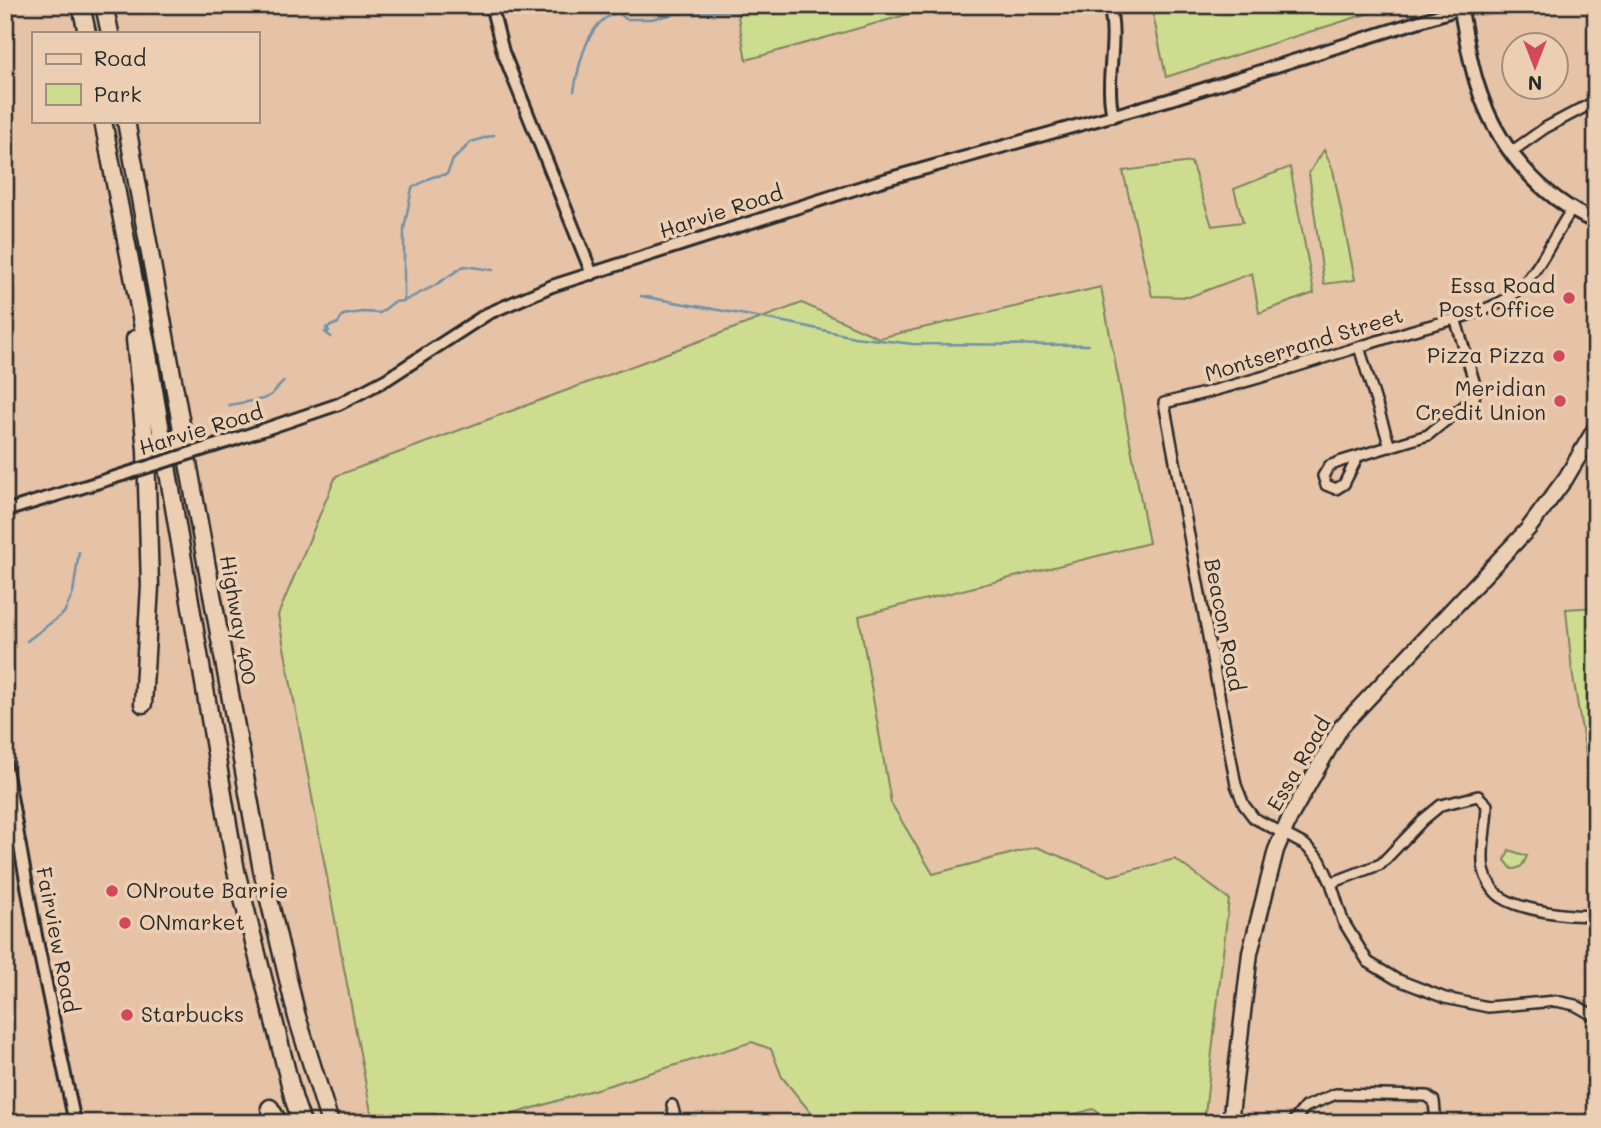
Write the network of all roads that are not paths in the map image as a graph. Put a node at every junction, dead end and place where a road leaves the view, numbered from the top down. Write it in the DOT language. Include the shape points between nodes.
graph roads {
  1 [pos="81,5"];
  2 [pos="104,5"];
  3 [pos="491,5"];
  4 [pos="1109,5"];
  5 [pos="1464,6"];
  6 [pos="87,32"];
  7 [pos="110,32"];
  8 [pos="1596,101"];
  9 [pos="1113,116"];
  10 [pos="103,122"];
  11 [pos="125,122"];
  12 [pos="1511,152"];
  13 [pos="1572,209"];
  14 [pos="1596,222"];
  15 [pos="129,256"];
  16 [pos="592,274"];
  17 [pos="1455,318"];
  18 [pos="1359,347"];
  19 [pos="1164,403"];
  20 [pos="1596,427"];
  21 [pos="1390,447"];
  22 [pos="1357,458"];
  23 [pos="5,511"];
  24 [pos="143,704"];
  25 [pos="5,763"];
  26 [pos="1283,833"];
  27 [pos="1331,883"];
  28 [pos="1596,915"];
  29 [pos="1596,1017"];
  30 [pos="673,1105"];
  31 [pos="270,1108"];
  32 [pos="75,1123"];
  33 [pos="279,1123"];
  34 [pos="302,1123"];
  35 [pos="330,1123"];
  36 [pos="677,1123"];
  37 [pos="1230,1123"];
  38 [pos="1292,1123"];
  39 [pos="1436,1123"];
  1 -- 6 [label="highway"];
  2 -- 7 [label="highway"];
  3 -- 16 [label="street" via="503,51"];
  4 -- 9 [label="street"];
  5 -- 9 [label="street, Harvie Road"];
  5 -- 12 [label="main road" via="1476,83 1491,121"];
  8 -- 12 [label="street"];
  9 -- 16 [label="street, Harvie Road" via="880,181"];
  10 -- 15 [label="highway"];
  11 -- 35 [label="highway, Highway 400" via="262,870 297,1017"];
  12 -- 13 [label="main road" via="1543,189"];
  13 -- 14 [label="main road"];
  13 -- 17 [label="street, Montserrand Street" via="1534,270 1513,294"];
  15 -- 24 [label="highway" via="146,450 150,573"];
  15 -- 34 [label="highway" via="236,871"];
  16 -- 23 [label="street, Harvie Road, bridge" via="487,314 387,379 339,404"];
  17 -- 18 [label="street, Montserrand Street"];
  17 -- 21 [label="street" via="1476,389 1474,398 1436,431"];
  18 -- 19 [label="street, Montserrand Street"];
  18 -- 21 [label="street"];
  19 -- 26 [label="street, Beacon Road" via="1236,785 1254,818"];
  20 -- 26 [label="main road, Essa Road" via="1528,529 1342,727"];
  21 -- 22 [label="street"];
  25 -- 32 [label="street, Fairview Road"];
  26 -- 27 [label="street, Beacon Road" via="1313,852"];
  26 -- 37 [label="main road, Essa Road" via="1250,953"];
  27 -- 28 [label="street" via="1381,864 1441,806 1478,796 1487,805 1484,869 1499,896 1522,906"];
  27 -- 29 [label="street, Beacon Road" via="1343,921 1368,962 1396,979 1445,998 1488,1007 1556,1001"];
  30 -- 36 [label="street"];
  31 -- 33 [label="highway"];
  38 -- 39 [label="street" via="1305,1107 1335,1094 1427,1096 1434,1101"];
}
